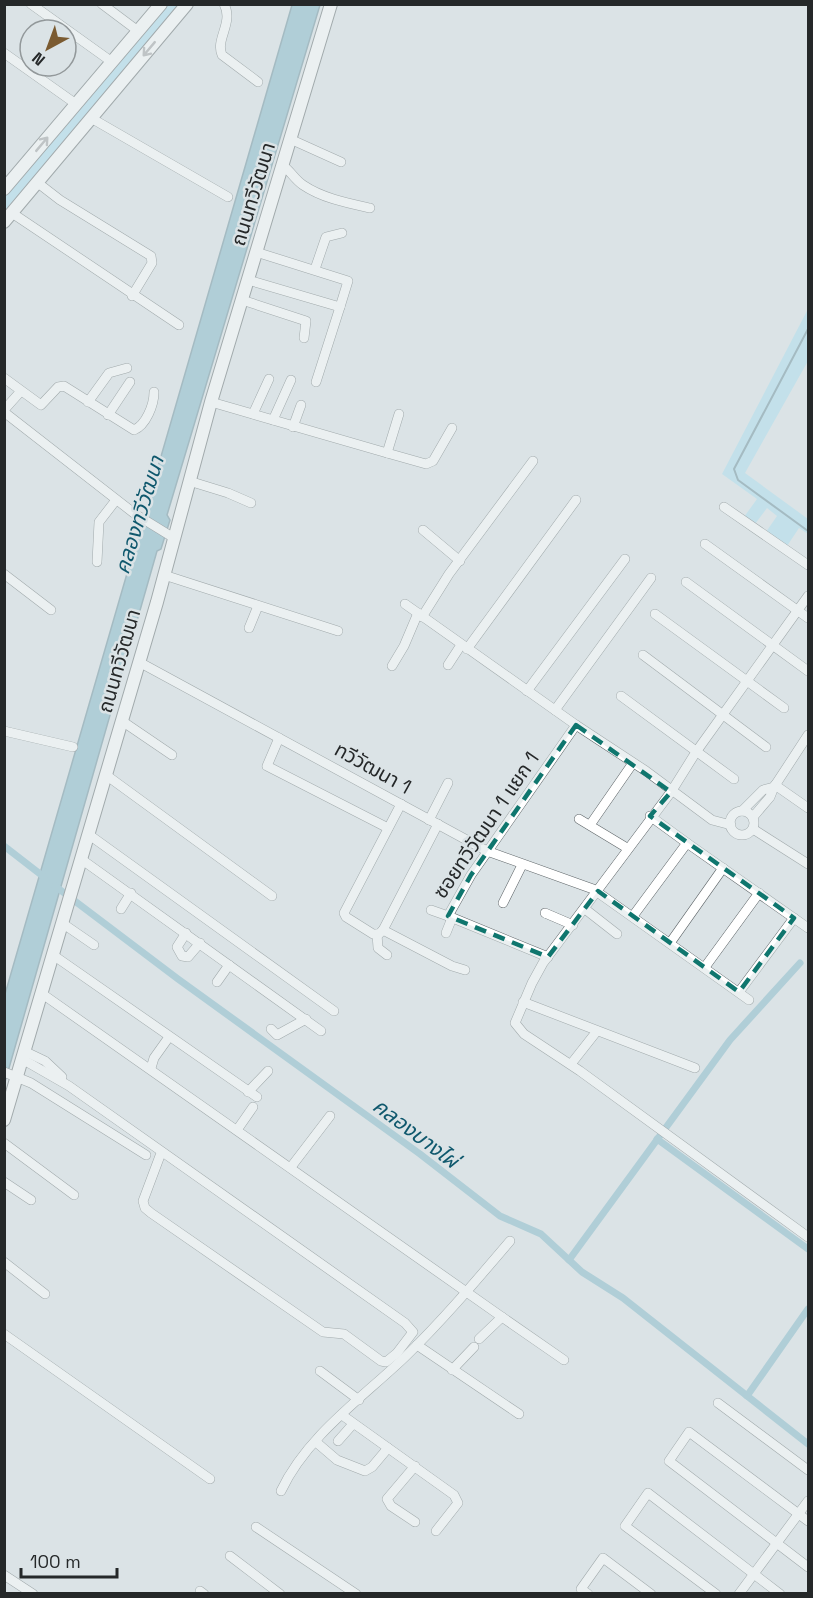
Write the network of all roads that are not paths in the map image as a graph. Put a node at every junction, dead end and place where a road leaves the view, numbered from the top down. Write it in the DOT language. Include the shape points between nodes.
graph roads {
  1 [pos="31,4"];
  2 [pos="102,4"];
  3 [pos="161,4"];
  4 [pos="187,4"];
  5 [pos="224,4"];
  6 [pos="331,4"];
  7 [pos="138,31"];
  8 [pos="4,53"];
  9 [pos="112,62"];
  10 [pos="258,82"];
  11 [pos="76,104"];
  12 [pos="92,118"];
  13 [pos="290,139"];
  14 [pos="341,162"];
  15 [pos="282,165"];
  16 [pos="38,183"];
  17 [pos="4,189"];
  18 [pos="228,197"];
  19 [pos="370,207"];
  20 [pos="8,217"];
  21 [pos="342,233"];
  22 [pos="256,252"];
  23 [pos="315,270"];
  24 [pos="248,280"];
  25 [pos="132,296"];
  26 [pos="242,300"];
  27 [pos="340,307"];
  28 [pos="179,326"];
  29 [pos="304,338"];
  30 [pos="127,368"];
  31 [pos="4,378"];
  32 [pos="269,379"];
  33 [pos="291,381"];
  34 [pos="316,381"];
  35 [pos="130,382"];
  36 [pos="21,391"];
  37 [pos="154,392"];
  38 [pos="88,402"];
  39 [pos="211,402"];
  40 [pos="301,405"];
  41 [pos="4,411"];
  42 [pos="252,414"];
  43 [pos="399,414"];
  44 [pos="108,415"];
  45 [pos="273,420"];
  46 [pos="293,427"];
  47 [pos="452,428"];
  48 [pos="387,453"];
  49 [pos="533,461"];
  50 [pos="189,482"];
  51 [pos="116,500"];
  52 [pos="576,500"];
  53 [pos="251,503"];
  54 [pos="724,507"];
  55 [pos="423,530"];
  56 [pos="170,536"];
  57 [pos="705,544"];
  58 [pos="625,559"];
  59 [pos="460,561"];
  60 [pos="97,562"];
  61 [pos="808,565"];
  62 [pos="4,574"];
  63 [pos="164,575"];
  64 [pos="651,578"];
  65 [pos="686,582"];
  66 [pos="808,596"];
  67 [pos="405,604"];
  68 [pos="258,606"];
  69 [pos="51,610"];
  70 [pos="798,610"];
  71 [pos="655,614"];
  72 [pos="420,615"];
  73 [pos="808,618"];
  74 [pos="249,628"];
  75 [pos="338,631"];
  76 [pos="773,645"];
  77 [pos="464,647"];
  78 [pos="643,656"];
  79 [pos="139,662"];
  80 [pos="448,665"];
  81 [pos="392,666"];
  82 [pos="808,671"];
  83 [pos="747,681"];
  84 [pos="527,690"];
  85 [pos="621,696"];
  86 [pos="784,708"];
  87 [pos="555,710"];
  88 [pos="722,716"];
  89 [pos="122,721"];
  90 [pos="576,725"];
  91 [pos="4,730"];
  92 [pos="808,735"];
  93 [pos="279,738"];
  94 [pos="73,747"];
  95 [pos="766,747"];
  96 [pos="805,748"];
  97 [pos="696,752"];
  98 [pos="172,754"];
  99 [pos="633,763"];
  100 [pos="106,775"];
  101 [pos="734,779"];
  102 [pos="448,783"];
  103 [pos="774,786"];
  104 [pos="671,792"];
  105 [pos="401,804"];
  106 [pos="808,808"];
  107 [pos="742,811"];
  108 [pos="650,816"];
  109 [pos="753,817"];
  110 [pos="579,819"];
  111 [pos="434,822"];
  112 [pos="590,825"];
  113 [pos="731,825"];
  114 [pos="388,828"];
  115 [pos="753,829"];
  116 [pos="88,834"];
  117 [pos="687,843"];
  118 [pos="627,848"];
  119 [pos="488,851"];
  120 [pos="81,859"];
  121 [pos="808,864"];
  122 [pos="522,865"];
  123 [pos="723,868"];
  124 [pos="596,892"];
  125 [pos="131,893"];
  126 [pos="759,893"];
  127 [pos="272,896"];
  128 [pos="503,903"];
  129 [pos="121,909"];
  130 [pos="585,909"];
  131 [pos="431,910"];
  132 [pos="545,913"];
  133 [pos="633,916"];
  134 [pos="450,917"];
  135 [pos="794,918"];
  136 [pos="62,923"];
  137 [pos="573,925"];
  138 [pos="808,928"];
  139 [pos="380,932"];
  140 [pos="186,933"];
  141 [pos="446,933"];
  142 [pos="617,934"];
  143 [pos="200,943"];
  144 [pos="670,943"];
  145 [pos="94,945"];
  146 [pos="52,955"];
  147 [pos="387,955"];
  148 [pos="548,957"];
  149 [pos="230,965"];
  150 [pos="705,967"];
  151 [pos="465,970"];
  152 [pos="217,982"];
  153 [pos="739,992"];
  154 [pos="41,993"];
  155 [pos="749,1000"];
  156 [pos="523,1002"];
  157 [pos="334,1011"];
  158 [pos="306,1019"];
  159 [pos="270,1029"];
  160 [pos="321,1031"];
  161 [pos="597,1031"];
  162 [pos="169,1036"];
  163 [pos="23,1055"];
  164 [pos="571,1064"];
  165 [pos="151,1068"];
  166 [pos="695,1068"];
  167 [pos="268,1071"];
  168 [pos="4,1072"];
  169 [pos="17,1076"];
  170 [pos="253,1099"];
  171 [pos="330,1116"];
  172 [pos="4,1120"];
  173 [pos="237,1130"];
  174 [pos="4,1143"];
  175 [pos="161,1153"];
  176 [pos="146,1155"];
  177 [pos="291,1167"];
  178 [pos="4,1182"];
  179 [pos="74,1195"];
  180 [pos="31,1200"];
  181 [pos="808,1237"];
  182 [pos="510,1242"];
  183 [pos="4,1262"];
  184 [pos="466,1292"];
  185 [pos="45,1294"];
  186 [pos="502,1317"];
  187 [pos="4,1334"];
  188 [pos="417,1345"];
  189 [pos="564,1360"];
  190 [pos="452,1370"];
  191 [pos="320,1371"];
  192 [pos="359,1400"];
  193 [pos="718,1403"];
  194 [pos="519,1414"];
  195 [pos="342,1415"];
  196 [pos="353,1424"];
  197 [pos="338,1441"];
  198 [pos="316,1442"];
  199 [pos="387,1448"];
  200 [pos="415,1466"];
  201 [pos="808,1470"];
  202 [pos="210,1479"];
  203 [pos="281,1491"];
  204 [pos="808,1501"];
  205 [pos="799,1514"];
  206 [pos="808,1521"];
  207 [pos="415,1522"];
  208 [pos="256,1527"];
  209 [pos="436,1531"];
  210 [pos="777,1543"];
  211 [pos="230,1556"];
  212 [pos="808,1567"];
  213 [pos="754,1574"];
  214 [pos="4,1575"];
  215 [pos="33,1593"];
  216 [pos="280,1593"];
  217 [pos="356,1593"];
  218 [pos="588,1593"];
  219 [pos="651,1593"];
  220 [pos="716,1593"];
  221 [pos="740,1593"];
  222 [pos="780,1593"];
  1 -- 9 [label="street"];
  2 -- 7 [label="street"];
  3 -- 7 [label="main road"];
  4 -- 12 [label="main road, one-way"];
  5 -- 10 [label="street" via="227,18 220,46 222,55"];
  6 -- 13 [label="main road, ถนนทวีวัฒนา"];
  7 -- 9 [label="main road"];
  8 -- 11 [label="street"];
  9 -- 11 [label="main road"];
  17 -- 11 [label="main road, one-way"];
  12 -- 16 [label="main road"];
  12 -- 18 [label="street"];
  13 -- 14 [label="street"];
  13 -- 15 [label="main road, ถนนทวีวัฒนา"];
  15 -- 19 [label="street" via="304,186 318,193"];
  15 -- 22 [label="main road, ถนนทวีวัฒนา"];
  16 -- 20 [label="main road"];
  16 -- 25 [label="street" via="151,256 152,263"];
  20 -- 25 [label="street"];
  21 -- 23 [label="street" via="326,237"];
  22 -- 23 [label="street"];
  22 -- 24 [label="main road, ถนนทวีวัฒนา"];
  23 -- 27 [label="street" via="348,280"];
  24 -- 26 [label="main road, ถนนทวีวัฒนา"];
  24 -- 27 [label="street"];
  25 -- 28 [label="street"];
  26 -- 29 [label="street" via="306,321"];
  26 -- 39 [label="main road, ถนนทวีวัฒนา"];
  27 -- 34 [label="street"];
  30 -- 38 [label="street" via="112,370"];
  31 -- 36 [label="street"];
  32 -- 42 [label="street"];
  33 -- 45 [label="street"];
  35 -- 44 [label="street"];
  36 -- 38 [label="street" via="41,405 62,385"];
  36 -- 41 [label="street"];
  37 -- 44 [label="street" via="153,407 136,430"];
  38 -- 44 [label="street"];
  39 -- 42 [label="street"];
  39 -- 50 [label="main road, ถนนทวีวัฒนา"];
  40 -- 46 [label="street"];
  41 -- 51 [label="street"];
  42 -- 45 [label="street"];
  43 -- 48 [label="street"];
  45 -- 46 [label="street"];
  46 -- 48 [label="street"];
  47 -- 48 [label="street" via="431,463"];
  49 -- 59 [label="street"];
  50 -- 53 [label="street"];
  50 -- 56 [label="main road, ถนนทวีวัฒนา"];
  51 -- 56 [label="street"];
  51 -- 60 [label="street" via="99,522"];
  52 -- 77 [label="street"];
  54 -- 61 [label="street"];
  55 -- 59 [label="street"];
  56 -- 63 [label="main road, ถนนทวีวัฒนา"];
  57 -- 70 [label="street"];
  58 -- 84 [label="street"];
  59 -- 72 [label="street"];
  62 -- 69 [label="street"];
  63 -- 68 [label="street"];
  63 -- 79 [label="main road, ถนนทวีวัฒนา"];
  64 -- 87 [label="street"];
  65 -- 76 [label="street"];
  66 -- 70 [label="street"];
  67 -- 72 [label="street"];
  68 -- 74 [label="street"];
  68 -- 75 [label="street"];
  70 -- 73 [label="street"];
  70 -- 76 [label="street"];
  71 -- 83 [label="street"];
  72 -- 77 [label="street"];
  72 -- 81 [label="street"];
  76 -- 82 [label="street"];
  76 -- 83 [label="street"];
  77 -- 80 [label="street"];
  77 -- 84 [label="street"];
  78 -- 88 [label="street"];
  79 -- 89 [label="main road, ถนนทวีวัฒนา"];
  79 -- 93 [label="street, ทวีวัฒนา 1"];
  83 -- 86 [label="street"];
  83 -- 88 [label="street"];
  84 -- 87 [label="street"];
  85 -- 97 [label="street"];
  87 -- 90 [label="street"];
  88 -- 95 [label="street"];
  88 -- 97 [label="street"];
  89 -- 98 [label="street"];
  89 -- 100 [label="main road, ถนนทวีวัฒนา"];
  90 -- 99 [label="street"];
  90 -- 119 [label="street, ซอยทวีวัฒนา 1 แยก 1"];
  91 -- 94 [label="street"];
  92 -- 96 [label="street"];
  93 -- 105 [label="street, ทวีวัฒนา 1"];
  93 -- 114 [label="street" via="267,766"];
  96 -- 103 [label="street"];
  97 -- 101 [label="street"];
  97 -- 104 [label="street"];
  99 -- 104 [label="street"];
  99 -- 112 [label="street"];
  100 -- 116 [label="main road, ถนนทวีวัฒนา"];
  100 -- 127 [label="street"];
  102 -- 111 [label="street"];
  103 -- 106 [label="street"];
  103 -- 107 [label="street" via="763,790"];
  103 -- 109 [label="street"];
  104 -- 108 [label="street"];
  104 -- 113 [label="street" via="712,820"];
  105 -- 111 [label="street, ทวีวัฒนา 1"];
  105 -- 114 [label="street"];
  107 -- 109 [label="street"];
  107 -- 113 [label="street" via="733,816"];
  108 -- 117 [label="street"];
  108 -- 118 [label="street"];
  109 -- 115 [label="street"];
  110 -- 112 [label="street"];
  111 -- 119 [label="street, ทวีวัฒนา 1"];
  111 -- 139 [label="street"];
  112 -- 118 [label="street"];
  113 -- 115 [label="street" via="740,835"];
  114 -- 139 [label="street" via="344,913 352,921"];
  115 -- 121 [label="street"];
  116 -- 120 [label="main road, ถนนทวีวัฒนา"];
  116 -- 157 [label="street"];
  117 -- 123 [label="street"];
  117 -- 133 [label="street"];
  118 -- 124 [label="street"];
  119 -- 122 [label="street, ทวีวัฒนา 1"];
  119 -- 134 [label="street, ซอยทวีวัฒนา 1 แยก 1"];
  120 -- 125 [label="street"];
  120 -- 136 [label="main road, ถนนทวีวัฒนา"];
  122 -- 124 [label="street, ทวีวัฒนา 1"];
  122 -- 128 [label="street"];
  123 -- 126 [label="street"];
  123 -- 144 [label="street"];
  124 -- 130 [label="street"];
  124 -- 133 [label="street, ทวีวัฒนา 1"];
  125 -- 129 [label="street"];
  125 -- 140 [label="street"];
  126 -- 135 [label="street"];
  126 -- 150 [label="street"];
  130 -- 137 [label="street"];
  130 -- 142 [label="street"];
  131 -- 134 [label="street"];
  132 -- 137 [label="street"];
  133 -- 144 [label="street, ทวีวัฒนา 1"];
  134 -- 141 [label="street"];
  134 -- 148 [label="street, ซอยทวีวัฒนา 1 แยก 1"];
  135 -- 138 [label="street"];
  135 -- 153 [label="street"];
  136 -- 145 [label="street"];
  136 -- 146 [label="main road, ถนนทวีวัฒนา"];
  137 -- 148 [label="street"];
  139 -- 147 [label="street" via="378,948"];
  139 -- 151 [label="street"];
  140 -- 143 [label="street"];
  140 -- 143 [label="street" via="177,947 182,956 188,957"];
  143 -- 149 [label="street"];
  144 -- 150 [label="street, ทวีวัฒนา 1"];
  146 -- 154 [label="main road, ถนนทวีวัฒนา"];
  146 -- 162 [label="street"];
  148 -- 156 [label="street"];
  149 -- 152 [label="street"];
  149 -- 158 [label="street"];
  150 -- 153 [label="street, ทวีวัฒนา 1"];
  153 -- 155 [label="street, ทวีวัฒนา 1"];
  154 -- 163 [label="main road, ถนนทวีวัฒนา"];
  154 -- 165 [label="street"];
  156 -- 161 [label="street"];
  156 -- 164 [label="street" via="515,1023 519,1029"];
  158 -- 159 [label="street" via="277,1035"];
  158 -- 160 [label="street"];
  161 -- 164 [label="street"];
  161 -- 166 [label="street"];
  162 -- 165 [label="street"];
  162 -- 170 [label="street"];
  163 -- 169 [label="main road, ถนนทวีวัฒนา"];
  163 -- 175 [label="street" via="45,1061 69,1086"];
  164 -- 181 [label="street"];
  165 -- 173 [label="street"];
  167 -- 170 [label="street"];
  168 -- 169 [label="street"];
  169 -- 172 [label="main road, ถนนทวีวัฒนา"];
  169 -- 176 [label="street"];
  170 -- 173 [label="street"];
  171 -- 177 [label="street"];
  173 -- 177 [label="street"];
  174 -- 179 [label="street"];
  175 -- 175 [label="street" via="405,1323 412,1332 406,1343 386,1362 344,1334 323,1332 151,1213 143,1201"];
  177 -- 184 [label="street"];
  178 -- 180 [label="street"];
  182 -- 184 [label="street"];
  183 -- 185 [label="street"];
  184 -- 186 [label="street"];
  184 -- 188 [label="street"];
  186 -- 189 [label="street"];
  186 -- 190 [label="street"];
  187 -- 202 [label="street"];
  188 -- 190 [label="street"];
  188 -- 192 [label="street"];
  190 -- 194 [label="street"];
  191 -- 192 [label="street"];
  192 -- 195 [label="street"];
  193 -- 201 [label="street"];
  195 -- 196 [label="street"];
  195 -- 198 [label="street"];
  196 -- 197 [label="street"];
  196 -- 199 [label="street"];
  198 -- 199 [label="street" via="337,1460 365,1471"];
  198 -- 203 [label="street"];
  199 -- 200 [label="street"];
  200 -- 207 [label="street" via="387,1499"];
  200 -- 209 [label="street" via="458,1500"];
  204 -- 205 [label="street"];
  205 -- 206 [label="street"];
  205 -- 210 [label="street"];
  205 -- 210 [label="street" via="689,1432 669,1461"];
  208 -- 217 [label="street"];
  210 -- 212 [label="street"];
  210 -- 213 [label="street"];
  211 -- 216 [label="street"];
  213 -- 220 [label="street" via="648,1493 625,1526"];
  213 -- 221 [label="street"];
  213 -- 222 [label="street"];
  214 -- 215 [label="street"];
  218 -- 219 [label="street" via="581,1589 603,1558"];
}
